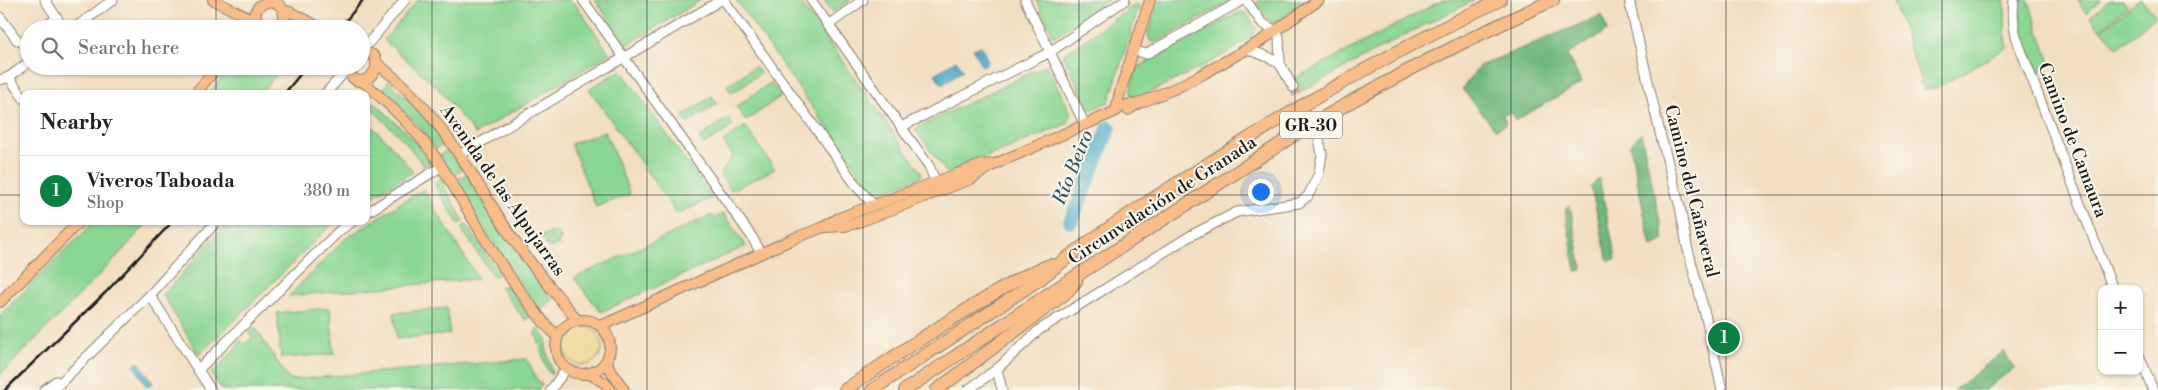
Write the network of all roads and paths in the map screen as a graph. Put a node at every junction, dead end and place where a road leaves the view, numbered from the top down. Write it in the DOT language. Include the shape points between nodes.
graph roads {
  1 [pos="45,0"];
  2 [pos="112,0"];
  3 [pos="213,0"];
  4 [pos="405,0"];
  5 [pos="583,0"];
  6 [pos="723,0"];
  7 [pos="811,0"];
  8 [pos="863,0"];
  9 [pos="1025,0"];
  10 [pos="1125,0"];
  11 [pos="1150,0"];
  12 [pos="1245,0"];
  13 [pos="1319,0"];
  14 [pos="1500,0"];
  15 [pos="1553,0"];
  16 [pos="1629,0"];
  17 [pos="2014,0"];
  18 [pos="273,2"];
  19 [pos="0,17"];
  20 [pos="57,18"];
  21 [pos="54,20"];
  22 [pos="86,20"];
  23 [pos="251,20"];
  24 [pos="257,20"];
  25 [pos="284,20"];
  26 [pos="306,20"];
  27 [pos="1262,23"];
  28 [pos="828,25"];
  29 [pos="1276,31"];
  30 [pos="370,41"];
  31 [pos="1260,41"];
  32 [pos="20,42"];
  33 [pos="1247,48"];
  34 [pos="1133,50"];
  35 [pos="1050,52"];
  36 [pos="370,55"];
  37 [pos="624,57"];
  38 [pos="376,63"];
  39 [pos="1280,64"];
  40 [pos="20,69"];
  41 [pos="211,75"];
  42 [pos="341,75"];
  43 [pos="352,75"];
  44 [pos="9,77"];
  45 [pos="0,80"];
  46 [pos="362,81"];
  47 [pos="1294,87"];
  48 [pos="198,90"];
  49 [pos="329,90"];
  50 [pos="1120,92"];
  51 [pos="20,93"];
  52 [pos="1134,104"];
  53 [pos="1116,111"];
  54 [pos="1085,125"];
  55 [pos="901,127"];
  56 [pos="1319,139"];
  57 [pos="461,154"];
  58 [pos="995,164"];
  59 [pos="441,167"];
  60 [pos="936,182"];
  61 [pos="863,194"];
  62 [pos="909,203"];
  63 [pos="874,205"];
  64 [pos="861,209"];
  65 [pos="370,211"];
  66 [pos="76,225"];
  67 [pos="213,225"];
  68 [pos="347,225"];
  69 [pos="824,227"];
  70 [pos="761,253"];
  71 [pos="1060,262"];
  72 [pos="1082,272"];
  73 [pos="2112,285"];
  74 [pos="150,295"];
  75 [pos="0,302"];
  76 [pos="577,320"];
  77 [pos="601,326"];
  78 [pos="558,336"];
  79 [pos="607,360"];
  80 [pos="2143,365"];
  81 [pos="566,369"];
  82 [pos="198,370"];
  83 [pos="997,370"];
  84 [pos="588,373"];
  85 [pos="66,378"];
  86 [pos="44,390"];
  87 [pos="53,390"];
  88 [pos="211,390"];
  89 [pos="551,390"];
  90 [pos="611,390"];
  91 [pos="624,390"];
  92 [pos="845,390"];
  93 [pos="872,390"];
  94 [pos="905,390"];
  95 [pos="936,390"];
  96 [pos="968,390"];
  97 [pos="1002,390"];
  98 [pos="1722,390"];
  99 [pos="2153,390"];
  1 -- 20 [label="street"];
  2 -- 22 [label="street"];
  3 -- 23 [label="main road"];
  4 -- 30 [label="street"];
  5 -- 37 [label="street"];
  6 -- 37 [label="street"];
  6 -- 61 [label="street"];
  7 -- 28 [label="street"];
  8 -- 28 [label="street"];
  9 -- 35 [label="street"];
  10 -- 35 [label="street"];
  11 -- 34 [label="main road"];
  12 -- 27 [label="street"];
  12 -- 34 [label="street" via="1146,54"];
  13 -- 29 [label="main road"];
  14 -- 71 [label="highway, Circunvalación de Granada / GR-30" via="1308,101"];
  15 -- 72 [label="highway, Circunvalación de Granada / GR-30" via="1342,106"];
  16 -- 98 [label="street, Camino del Cañaveral"];
  17 -- 73 [label="street, Camino de Camaura" via="2014,31"];
  18 -- 24 [label="main road" via="259,6"];
  18 -- 25 [label="main road"];
  18 -- 26 [label="main road"];
  19 -- 32 [label="street"];
  20 -- 21 [label="street"];
  27 -- 29 [label="street"];
  27 -- 31 [label="street"];
  28 -- 55 [label="street"];
  29 -- 31 [label="main road"];
  29 -- 39 [label="street"];
  31 -- 33 [label="main road"];
  33 -- 39 [label="street"];
  33 -- 52 [label="main road" via="1176,88"];
  34 -- 50 [label="main road"];
  35 -- 54 [label="street"];
  35 -- 55 [label="street"];
  36 -- 38 [label="main road, Avenida de las Alpujarras"];
  37 -- 57 [label="street"];
  37 -- 70 [label="street"];
  38 -- 46 [label="main road" via="374,75"];
  38 -- 57 [label="main road, Avenida de las Alpujarras" via="428,112"];
  39 -- 47 [label="street"];
  40 -- 44 [label="street"];
  41 -- 48 [label="main road"];
  42 -- 49 [label="street"];
  43 -- 46 [label="main road, Avenida de las Alpujarras"];
  44 -- 45 [label="street"];
  44 -- 51 [label="street"];
  46 -- 59 [label="main road, Avenida de las Alpujarras" via="411,126"];
  50 -- 52 [label="main road"];
  50 -- 53 [label="main road"];
  52 -- 53 [label="main road" via="1131,109 1120,113"];
  53 -- 54 [label="main road"];
  54 -- 58 [label="main road"];
  55 -- 60 [label="street" via="929,166"];
  56 -- 83 [label="street" via="1322,154 1319,173 1308,196 1299,203 1237,212 1190,236 1039,330"];
  57 -- 76 [label="main road, Avenida de las Alpujarras" via="512,237"];
  58 -- 60 [label="main road" via="981,165"];
  58 -- 62 [label="main road" via="971,179"];
  59 -- 65 [label="street"];
  59 -- 78 [label="main road, Avenida de las Alpujarras" via="510,279"];
  60 -- 62 [label="main road" via="932,189 918,194"];
  60 -- 63 [label="main road"];
  61 -- 63 [label="street"];
  61 -- 64 [label="street"];
  62 -- 63 [label="main road" via="882,208"];
  62 -- 69 [label="main road" via="845,226"];
  63 -- 64 [label="main road"];
  64 -- 69 [label="main road"];
  66 -- 75 [label="main road"];
  67 -- 74 [label="street"];
  68 -- 82 [label="street"];
  69 -- 70 [label="main road"];
  70 -- 77 [label="main road"];
  71 -- 92 [label="highway" via="1033,271 930,333"];
  71 -- 93 [label="highway, Circunvalación de Granada / GR-30"];
  72 -- 94 [label="highway, Circunvalación de Granada / GR-30"];
  72 -- 95 [label="highway" via="1066,293"];
  74 -- 82 [label="street"];
  74 -- 85 [label="street"];
  76 -- 77 [label="main road" via="592,321"];
  76 -- 78 [label="main road" via="563,328"];
  77 -- 79 [label="main road" via="610,340"];
  78 -- 81 [label="main road" via="556,354"];
  79 -- 84 [label="main road" via="600,368"];
  79 -- 91 [label="main road"];
  80 -- 99 [label="street"];
  81 -- 84 [label="main road" via="574,373"];
  81 -- 89 [label="street"];
  82 -- 88 [label="street"];
  83 -- 96 [label="street"];
  83 -- 97 [label="street"];
  84 -- 90 [label="main road" via="606,383"];
  85 -- 86 [label="street" via="55,381"];
  85 -- 87 [label="street"];
}
